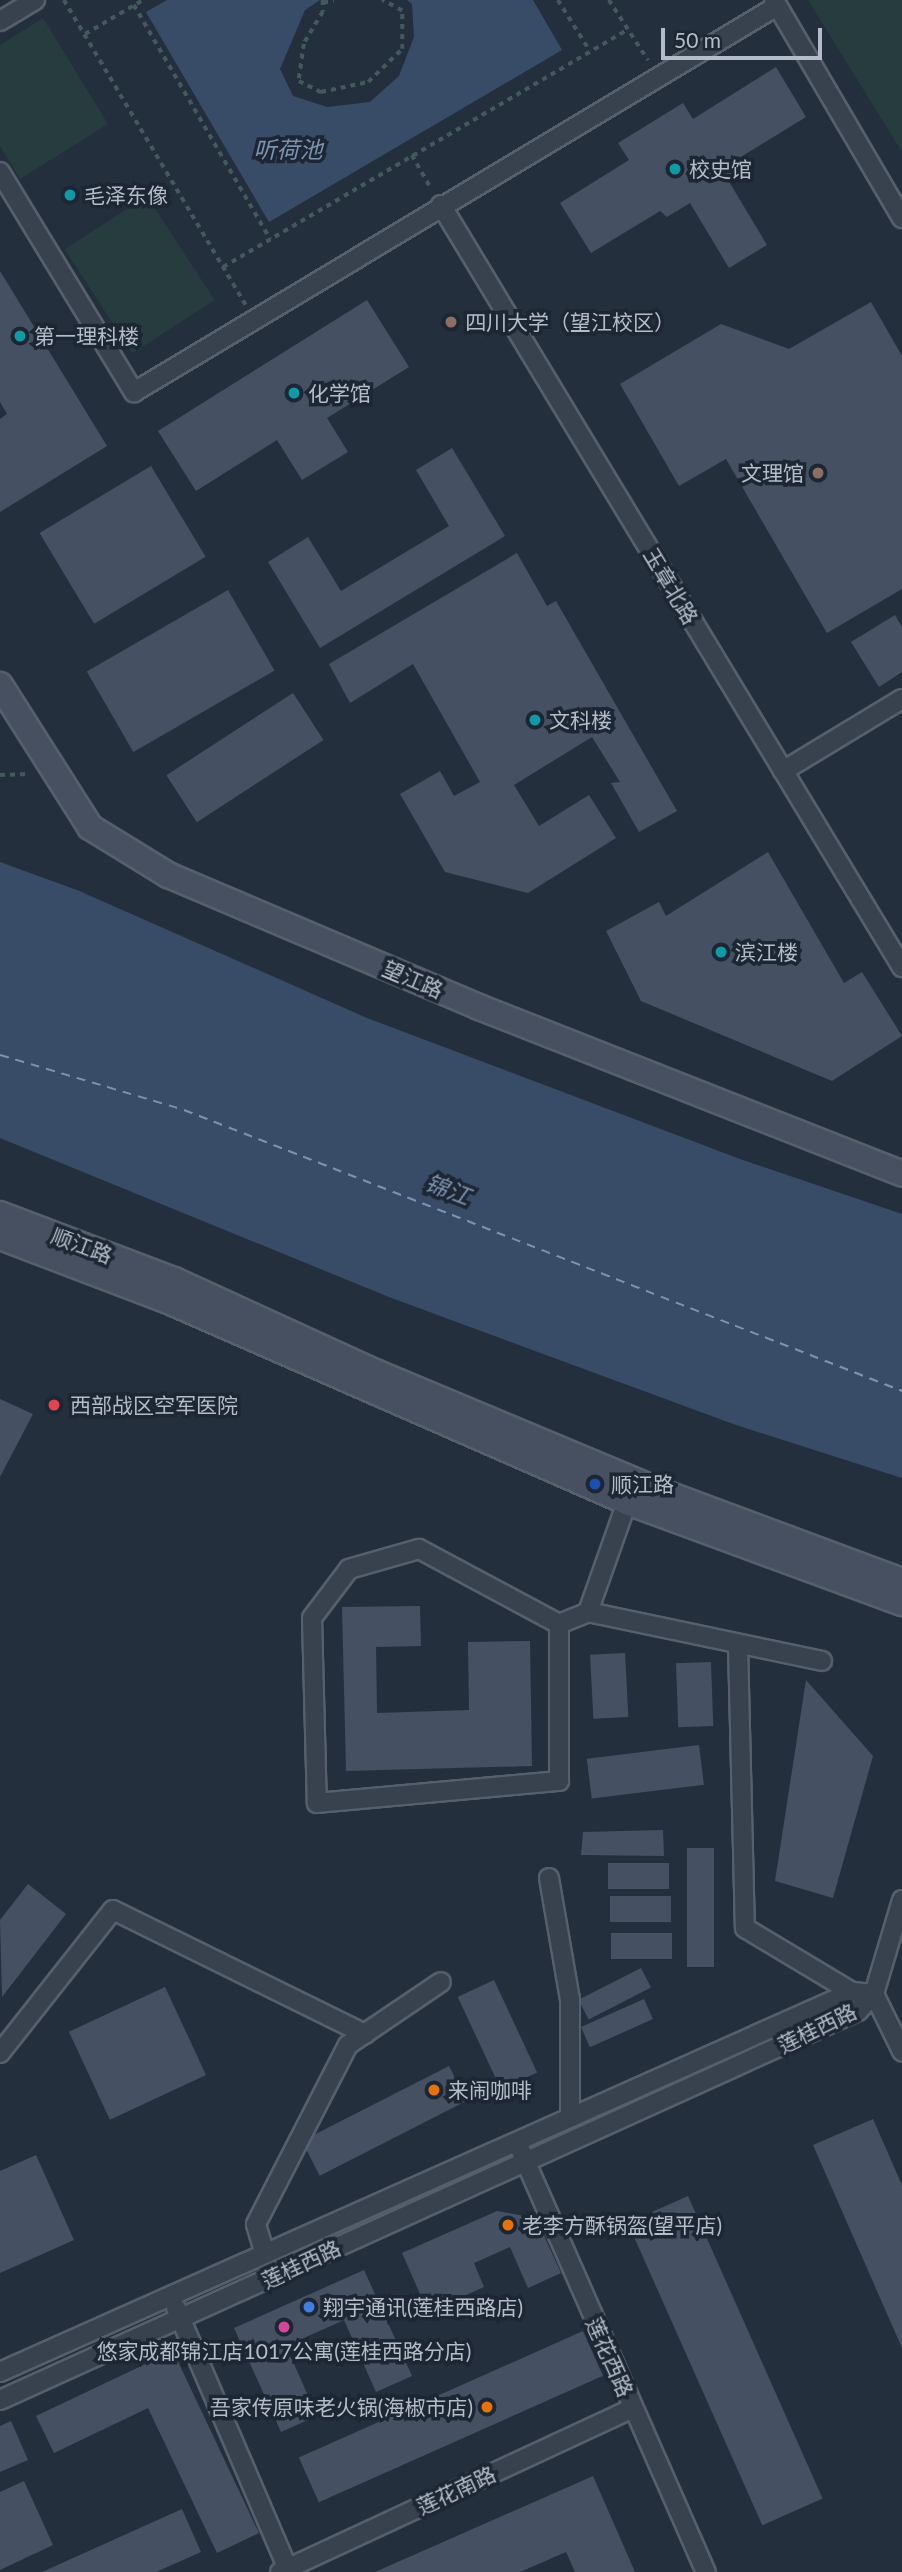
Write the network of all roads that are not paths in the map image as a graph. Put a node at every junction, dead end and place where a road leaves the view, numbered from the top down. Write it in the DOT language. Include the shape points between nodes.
graph roads {
  1 [pos="35,0"];
  2 [pos="776,3"];
  3 [pos="0,21"];
  4 [pos="0,172"];
  5 [pos="441,205"];
  6 [pos="902,218"];
  7 [pos="0,685"];
  8 [pos="902,699"];
  9 [pos="783,771"];
  10 [pos="902,967"];
  11 [pos="902,1174"];
  12 [pos="0,1214"];
  13 [pos="0,1237"];
  14 [pos="627,1502"];
  15 [pos="902,1581"];
  16 [pos="902,1603"];
  17 [pos="588,1612"];
  18 [pos="559,1624"];
  19 [pos="738,1646"];
  20 [pos="822,1661"];
  21 [pos="549,1878"];
  22 [pos="902,1900"];
  23 [pos="441,1982"];
  24 [pos="852,1992"];
  25 [pos="874,1994"];
  26 [pos="365,2034"];
  27 [pos="3,2043"];
  28 [pos="902,2050"];
  29 [pos="570,2118"];
  30 [pos="516,2141"];
  31 [pos="525,2162"];
  32 [pos="265,2254"];
  33 [pos="172,2296"];
  34 [pos="180,2319"];
  35 [pos="0,2372"];
  36 [pos="0,2400"];
  37 [pos="633,2409"];
  38 [pos="284,2570"];
  39 [pos="706,2572"];
  1 -- 3 [label="street"];
  2 -- 5 [label="street"];
  2 -- 6 [label="street"];
  4 -- 5 [label="street" via="134,392"];
  5 -- 9 [label="street, 玉章北路"];
  7 -- 11 [label="main road, 望江路" via="90,827 168,875 479,1007"];
  8 -- 9 [label="street"];
  9 -- 10 [label="street, 玉章北路"];
  12 -- 15 [label="main road, 顺江路" via="174,1280 368,1369 665,1493"];
  13 -- 14 [label="main road, 顺江路" via="166,1300"];
  14 -- 16 [label="main road, 顺江路"];
  14 -- 17 [label="street"];
  17 -- 18 [label="street"];
  17 -- 19 [label="street"];
  18 -- 18 [label="street" via="559,1781 317,1803 312,1618 349,1569 419,1549"];
  19 -- 20 [label="street"];
  19 -- 24 [label="street" via="745,1928"];
  21 -- 29 [label="street" via="570,1999"];
  22 -- 25 [label="street"];
  23 -- 26 [label="street"];
  24 -- 25 [label="street, 莲桂西路"];
  24 -- 29 [label="street, 莲桂西路"];
  25 -- 28 [label="street"];
  25 -- 31 [label="street, 莲桂西路" via="858,2011"];
  26 -- 27 [label="street" via="113,1910"];
  26 -- 32 [label="street" via="348,2045 256,2224"];
  29 -- 30 [label="street, 莲桂西路"];
  30 -- 31 [label="street, 莲花西路"];
  30 -- 32 [label="street, 莲桂西路"];
  31 -- 34 [label="street, 莲桂西路"];
  31 -- 37 [label="street, 莲花西路"];
  32 -- 33 [label="street, 莲桂西路"];
  33 -- 34 [label="street"];
  33 -- 35 [label="street, 莲桂西路"];
  34 -- 36 [label="street, 莲桂西路"];
  34 -- 38 [label="street"];
  37 -- 38 [label="street, 莲花南路"];
  37 -- 39 [label="street, 莲花西路"];
}
